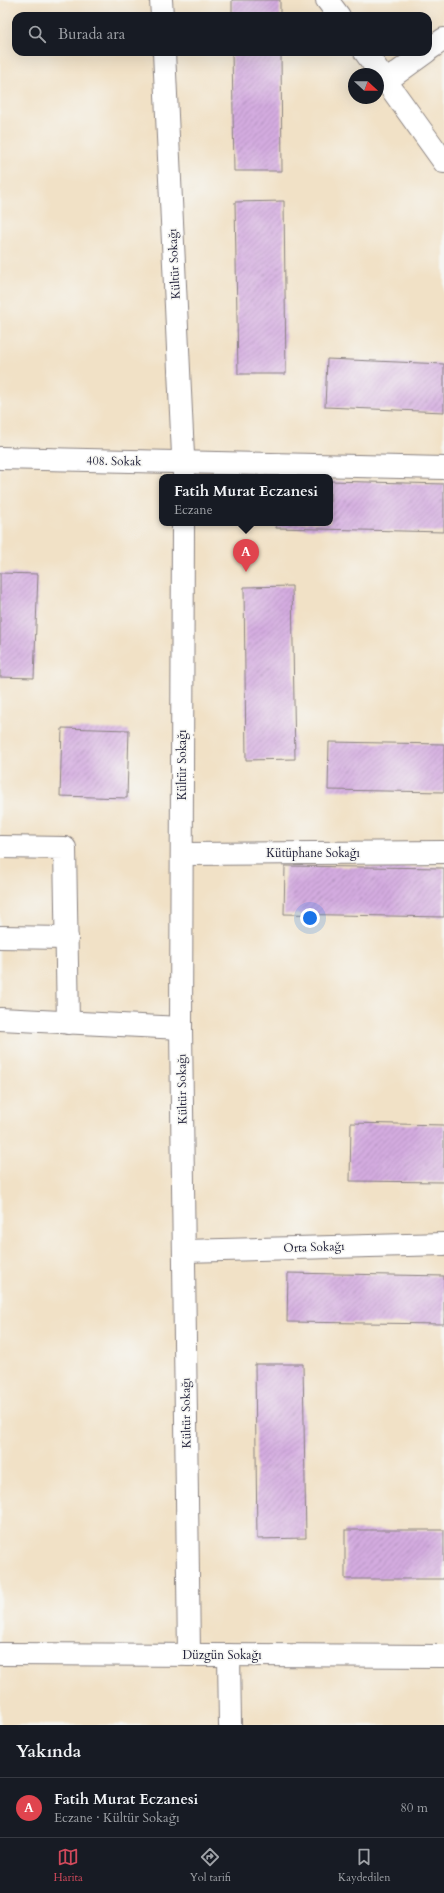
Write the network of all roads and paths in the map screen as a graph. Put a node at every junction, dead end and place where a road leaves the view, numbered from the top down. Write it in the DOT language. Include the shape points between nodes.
graph roads {
  1 [pos="161,0"];
  2 [pos="327,0"];
  3 [pos="162,12"];
  4 [pos="336,12"];
  5 [pos="444,39"];
  6 [pos="432,47"];
  7 [pos="164,56"];
  8 [pos="368,56"];
  9 [pos="420,56"];
  10 [pos="386,81"];
  11 [pos="444,162"];
  12 [pos="0,458"];
  13 [pos="444,468"];
  14 [pos="184,470"];
  15 [pos="184,526"];
  16 [pos="0,847"];
  17 [pos="444,852"];
  18 [pos="182,854"];
  19 [pos="0,936"];
  20 [pos="67,938"];
  21 [pos="0,1019"];
  22 [pos="68,1023"];
  23 [pos="181,1028"];
  24 [pos="444,1244"];
  25 [pos="184,1251"];
  26 [pos="0,1654"];
  27 [pos="189,1655"];
  28 [pos="229,1655"];
  29 [pos="444,1656"];
  30 [pos="230,1725"];
  1 -- 3 [label="street"];
  2 -- 4 [label="street"];
  5 -- 6 [label="street"];
  7 -- 14 [label="street, Kültür Sokağı"];
  8 -- 10 [label="street"];
  9 -- 10 [label="street"];
  10 -- 11 [label="street"];
  12 -- 14 [label="street, 408. Sokak"];
  13 -- 14 [label="street, 408. Sokak"];
  15 -- 18 [label="street, Kültür Sokağı"];
  16 -- 20 [label="street" via="65,848"];
  17 -- 18 [label="street, Kütüphane Sokağı"];
  18 -- 23 [label="street, Kültür Sokağı"];
  19 -- 20 [label="street"];
  20 -- 22 [label="street"];
  21 -- 22 [label="street"];
  22 -- 23 [label="street"];
  23 -- 25 [label="street, Kültür Sokağı"];
  24 -- 25 [label="street, Orta Sokağı"];
  25 -- 27 [label="street, Kültür Sokağı"];
  26 -- 27 [label="street, Düzgün Sokağı"];
  27 -- 28 [label="street, Düzgün Sokağı"];
  28 -- 29 [label="street, Düzgün Sokağı"];
  28 -- 30 [label="street"];
}
